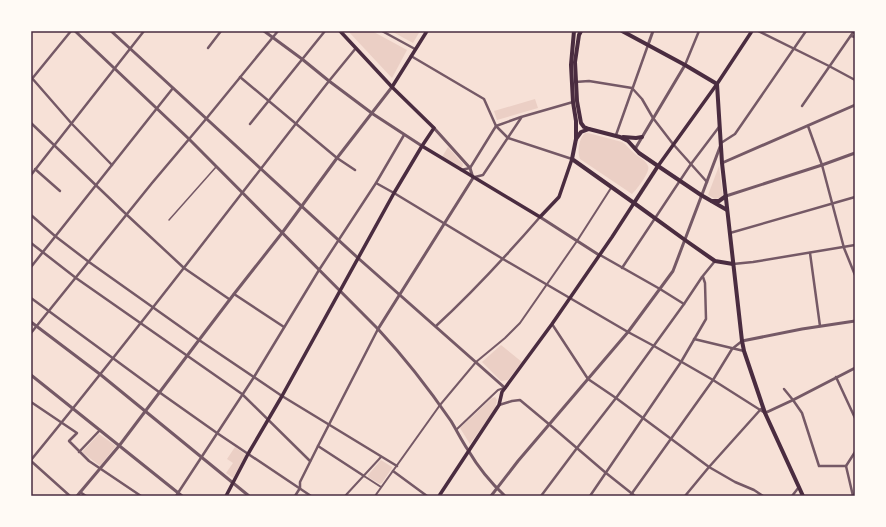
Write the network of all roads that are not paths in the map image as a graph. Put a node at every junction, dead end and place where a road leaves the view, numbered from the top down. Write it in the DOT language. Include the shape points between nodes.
graph roads {
  1 [pos="70,31"];
  2 [pos="75,31"];
  3 [pos="111,31"];
  4 [pos="144,31"];
  5 [pos="221,31"];
  6 [pos="264,31"];
  7 [pos="278,31"];
  8 [pos="325,31"];
  9 [pos="340,31"];
  10 [pos="382,31"];
  11 [pos="427,31"];
  12 [pos="574,31"];
  13 [pos="581,31"];
  14 [pos="622,31"];
  15 [pos="653,31"];
  16 [pos="699,31"];
  17 [pos="752,31"];
  18 [pos="758,31"];
  19 [pos="806,31"];
  20 [pos="854,31"];
  21 [pos="851,36"];
  22 [pos="272,37"];
  23 [pos="855,37"];
  24 [pos="648,45"];
  25 [pos="130,48"];
  26 [pos="208,48"];
  27 [pos="356,48"];
  28 [pos="794,49"];
  29 [pos="416,50"];
  30 [pos="412,56"];
  31 [pos="302,59"];
  32 [pos="685,65"];
  33 [pos="829,66"];
  34 [pos="115,69"];
  35 [pos="240,77"];
  36 [pos="31,79"];
  37 [pos="855,80"];
  38 [pos="329,81"];
  39 [pos="574,82"];
  40 [pos="717,84"];
  41 [pos="392,87"];
  42 [pos="173,88"];
  43 [pos="632,88"];
  44 [pos="269,101"];
  45 [pos="575,101"];
  46 [pos="855,105"];
  47 [pos="802,106"];
  48 [pos="156,108"];
  49 [pos="373,114"];
  50 [pos="521,117"];
  51 [pos="653,118"];
  52 [pos="206,119"];
  53 [pos="31,123"];
  54 [pos="72,124"];
  55 [pos="250,124"];
  56 [pos="296,124"];
  57 [pos="496,126"];
  58 [pos="808,126"];
  59 [pos="719,127"];
  60 [pos="434,128"];
  61 [pos="589,129"];
  62 [pos="404,135"];
  63 [pos="618,136"];
  64 [pos="642,137"];
  65 [pos="508,138"];
  66 [pos="189,139"];
  67 [pos="576,139"];
  68 [pos="673,144"];
  69 [pos="54,145"];
  70 [pos="720,145"];
  71 [pos="422,146"];
  72 [pos="635,149"];
  73 [pos="855,153"];
  74 [pos="337,158"];
  75 [pos="572,159"];
  76 [pos="722,163"];
  77 [pos="691,164"];
  78 [pos="112,165"];
  79 [pos="822,165"];
  80 [pos="658,166"];
  81 [pos="216,167"];
  82 [pos="261,168"];
  83 [pos="470,168"];
  84 [pos="35,169"];
  85 [pos="355,170"];
  86 [pos="461,170"];
  87 [pos="31,175"];
  88 [pos="474,178"];
  89 [pos="680,180"];
  90 [pos="707,182"];
  91 [pos="376,183"];
  92 [pos="96,185"];
  93 [pos="612,187"];
  94 [pos="60,190"];
  95 [pos="242,193"];
  96 [pos="394,193"];
  97 [pos="701,195"];
  98 [pos="726,196"];
  99 [pos="855,197"];
  100 [pos="712,201"];
  101 [pos="634,203"];
  102 [pos="832,204"];
  103 [pos="302,206"];
  104 [pos="727,210"];
  105 [pos="31,215"];
  106 [pos="127,215"];
  107 [pos="540,217"];
  108 [pos="655,219"];
  109 [pos="169,220"];
  110 [pos="445,224"];
  111 [pos="282,233"];
  112 [pos="730,233"];
  113 [pos="56,236"];
  114 [pos="577,240"];
  115 [pos="685,240"];
  116 [pos="338,241"];
  117 [pos="31,243"];
  118 [pos="855,245"];
  119 [pos="844,248"];
  120 [pos="43,252"];
  121 [pos="810,253"];
  122 [pos="600,255"];
  123 [pos="358,258"];
  124 [pos="503,259"];
  125 [pos="715,261"];
  126 [pos="89,262"];
  127 [pos="733,264"];
  128 [pos="31,267"];
  129 [pos="184,268"];
  130 [pos="622,268"];
  131 [pos="319,270"];
  132 [pos="855,275"];
  133 [pos="702,277"];
  134 [pos="76,278"];
  135 [pos="547,285"];
  136 [pos="660,289"];
  137 [pos="340,290"];
  138 [pos="234,294"];
  139 [pos="400,294"];
  140 [pos="31,298"];
  141 [pos="569,298"];
  142 [pos="229,299"];
  143 [pos="684,304"];
  144 [pos="154,308"];
  145 [pos="49,311"];
  146 [pos="855,321"];
  147 [pos="31,322"];
  148 [pos="141,323"];
  149 [pos="552,324"];
  150 [pos="36,326"];
  151 [pos="436,326"];
  152 [pos="820,326"];
  153 [pos="284,327"];
  154 [pos="378,329"];
  155 [pos="628,332"];
  156 [pos="31,333"];
  157 [pos="694,339"];
  158 [pos="199,340"];
  159 [pos="742,341"];
  160 [pos="654,346"];
  161 [pos="732,349"];
  162 [pos="744,351"];
  163 [pos="187,356"];
  164 [pos="114,358"];
  165 [pos="476,362"];
  166 [pos="681,362"];
  167 [pos="855,368"];
  168 [pos="31,375"];
  169 [pos="101,375"];
  170 [pos="254,377"];
  171 [pos="836,377"];
  172 [pos="588,379"];
  173 [pos="713,380"];
  174 [pos="505,388"];
  175 [pos="784,389"];
  176 [pos="159,392"];
  177 [pos="242,394"];
  178 [pos="282,396"];
  179 [pos="616,398"];
  180 [pos="793,400"];
  181 [pos="31,402"];
  182 [pos="440,405"];
  183 [pos="499,405"];
  184 [pos="762,408"];
  185 [pos="73,409"];
  186 [pos="145,411"];
  187 [pos="765,413"];
  188 [pos="643,417"];
  189 [pos="855,418"];
  190 [pos="268,419"];
  191 [pos="62,423"];
  192 [pos="329,425"];
  193 [pos="550,425"];
  194 [pos="456,429"];
  195 [pos="100,430"];
  196 [pos="217,433"];
  197 [pos="671,438"];
  198 [pos="119,446"];
  199 [pos="318,446"];
  200 [pos="576,448"];
  201 [pos="468,451"];
  202 [pos="79,452"];
  203 [pos="855,452"];
  204 [pos="248,454"];
  205 [pos="201,457"];
  206 [pos="381,457"];
  207 [pos="31,460"];
  208 [pos="310,461"];
  209 [pos="396,466"];
  210 [pos="846,466"];
  211 [pos="709,467"];
  212 [pos="100,469"];
  213 [pos="393,472"];
  214 [pos="606,473"];
  215 [pos="364,476"];
  216 [pos="233,482"];
  217 [pos="382,487"];
  218 [pos="799,487"];
  219 [pos="300,488"];
  220 [pos="496,488"];
  221 [pos="80,492"];
  222 [pos="177,494"];
  223 [pos="631,495"];
  224 [pos="70,496"];
  225 [pos="77,496"];
  226 [pos="86,496"];
  227 [pos="141,496"];
  228 [pos="182,496"];
  229 [pos="226,496"];
  230 [pos="249,496"];
  231 [pos="295,496"];
  232 [pos="311,496"];
  233 [pos="345,496"];
  234 [pos="375,496"];
  235 [pos="427,496"];
  236 [pos="439,496"];
  237 [pos="491,496"];
  238 [pos="505,496"];
  239 [pos="541,496"];
  240 [pos="590,496"];
  241 [pos="635,496"];
  242 [pos="685,496"];
  243 [pos="763,496"];
  244 [pos="792,496"];
  245 [pos="803,496"];
  246 [pos="853,496"];
  1 -- 36 [label="street"];
  2 -- 34 [label="street"];
  3 -- 25 [label="street"];
  4 -- 25 [label="street"];
  5 -- 26 [label="street"];
  6 -- 22 [label="street"];
  7 -- 22 [label="street"];
  8 -- 31 [label="street"];
  9 -- 27 [label="main road"];
  10 -- 29 [label="street"];
  11 -- 29 [label="main road"];
  12 -- 39 [label="main road" via="571,59"];
  13 -- 39 [label="main road"];
  14 -- 24 [label="main road"];
  15 -- 24 [label="street"];
  16 -- 32 [label="street"];
  17 -- 40 [label="main road"];
  18 -- 28 [label="street"];
  19 -- 28 [label="street"];
  20 -- 21 [label="street"];
  21 -- 23 [label="street"];
  21 -- 33 [label="street"];
  22 -- 31 [label="street"];
  22 -- 35 [label="street"];
  24 -- 32 [label="main road"];
  24 -- 43 [label="street"];
  25 -- 34 [label="street"];
  25 -- 42 [label="street"];
  27 -- 38 [label="street"];
  27 -- 41 [label="main road"];
  28 -- 33 [label="street"];
  28 -- 70 [label="street" via="735,134"];
  29 -- 30 [label="main road"];
  30 -- 41 [label="main road"];
  30 -- 57 [label="street" via="484,99"];
  31 -- 38 [label="street"];
  31 -- 44 [label="street"];
  32 -- 40 [label="main road"];
  32 -- 51 [label="street"];
  33 -- 37 [label="street"];
  33 -- 47 [label="street"];
  34 -- 48 [label="street"];
  34 -- 54 [label="street"];
  35 -- 44 [label="street"];
  35 -- 52 [label="street"];
  36 -- 54 [label="street"];
  38 -- 49 [label="street"];
  38 -- 56 [label="street"];
  39 -- 43 [label="street" via="589,81"];
  39 -- 45 [label="main road"];
  40 -- 59 [label="main road"];
  40 -- 68 [label="main road"];
  41 -- 49 [label="street"];
  41 -- 60 [label="main road"];
  42 -- 48 [label="street"];
  42 -- 52 [label="street"];
  43 -- 51 [label="street"];
  43 -- 63 [label="street"];
  44 -- 55 [label="street"];
  44 -- 56 [label="street"];
  45 -- 50 [label="street"];
  45 -- 61 [label="main road" via="581,123"];
  45 -- 67 [label="main road"];
  46 -- 58 [label="street"];
  48 -- 66 [label="street"];
  48 -- 78 [label="street"];
  49 -- 62 [label="street"];
  49 -- 74 [label="street"];
  50 -- 57 [label="street"];
  50 -- 65 [label="street"];
  51 -- 64 [label="street"];
  51 -- 68 [label="street"];
  52 -- 66 [label="street"];
  52 -- 82 [label="street"];
  53 -- 69 [label="street"];
  54 -- 69 [label="street"];
  54 -- 78 [label="street"];
  56 -- 74 [label="street"];
  56 -- 82 [label="street"];
  57 -- 65 [label="street"];
  57 -- 83 [label="street"];
  58 -- 76 [label="street"];
  58 -- 79 [label="street"];
  59 -- 70 [label="main road"];
  59 -- 77 [label="street"];
  60 -- 71 [label="main road"];
  60 -- 83 [label="street"];
  61 -- 63 [label="main road"];
  61 -- 67 [label="main road" via="581,132"];
  62 -- 71 [label="street"];
  62 -- 91 [label="street"];
  63 -- 64 [label="main road"];
  63 -- 72 [label="main road" via="628,141"];
  64 -- 72 [label="street"];
  65 -- 75 [label="street"];
  65 -- 88 [label="street" via="482,175"];
  66 -- 81 [label="street"];
  66 -- 106 [label="street"];
  67 -- 75 [label="main road"];
  68 -- 77 [label="street"];
  68 -- 80 [label="main road"];
  69 -- 84 [label="street"];
  69 -- 92 [label="street"];
  70 -- 76 [label="main road"];
  70 -- 90 [label="street"];
  71 -- 86 [label="main road"];
  71 -- 96 [label="main road"];
  72 -- 80 [label="main road"];
  73 -- 79 [label="street"];
  74 -- 85 [label="street"];
  74 -- 103 [label="street"];
  75 -- 93 [label="main road"];
  75 -- 107 [label="main road" via="559,198"];
  76 -- 98 [label="main road"];
  77 -- 89 [label="street"];
  77 -- 90 [label="street"];
  78 -- 92 [label="street"];
  79 -- 98 [label="street"];
  79 -- 102 [label="street"];
  80 -- 89 [label="main road"];
  80 -- 101 [label="main road"];
  81 -- 95 [label="street"];
  81 -- 109 [label="lane"];
  82 -- 95 [label="street"];
  82 -- 103 [label="street"];
  83 -- 86 [label="street"];
  83 -- 88 [label="street"];
  84 -- 87 [label="street"];
  84 -- 94 [label="street"];
  86 -- 88 [label="main road"];
  88 -- 107 [label="main road"];
  88 -- 110 [label="street"];
  89 -- 97 [label="main road"];
  89 -- 108 [label="street"];
  90 -- 97 [label="street"];
  91 -- 96 [label="street"];
  91 -- 116 [label="street"];
  92 -- 106 [label="street"];
  92 -- 113 [label="street"];
  93 -- 101 [label="main road"];
  93 -- 114 [label="street"];
  95 -- 111 [label="street"];
  95 -- 129 [label="street"];
  96 -- 110 [label="street"];
  96 -- 123 [label="main road"];
  97 -- 100 [label="main road"];
  97 -- 115 [label="street"];
  98 -- 100 [label="main road" via="719,201"];
  98 -- 104 [label="main road"];
  99 -- 102 [label="street"];
  100 -- 104 [label="main road"];
  101 -- 108 [label="main road"];
  101 -- 122 [label="main road"];
  102 -- 112 [label="street"];
  102 -- 119 [label="street"];
  103 -- 111 [label="street"];
  103 -- 116 [label="street"];
  104 -- 112 [label="main road"];
  105 -- 113 [label="street"];
  106 -- 126 [label="street"];
  106 -- 129 [label="street"];
  107 -- 114 [label="street"];
  107 -- 124 [label="street"];
  108 -- 115 [label="main road"];
  108 -- 130 [label="street"];
  110 -- 124 [label="street"];
  110 -- 139 [label="street"];
  111 -- 131 [label="street"];
  111 -- 138 [label="street"];
  112 -- 127 [label="main road"];
  113 -- 120 [label="street"];
  113 -- 126 [label="street"];
  114 -- 122 [label="street"];
  114 -- 135 [label="street"];
  115 -- 125 [label="main road"];
  115 -- 136 [label="street" via="673,271"];
  116 -- 123 [label="street"];
  116 -- 131 [label="street"];
  117 -- 120 [label="street"];
  118 -- 119 [label="street"];
  119 -- 121 [label="street"];
  119 -- 132 [label="street"];
  120 -- 128 [label="street"];
  120 -- 134 [label="street"];
  121 -- 127 [label="street"];
  121 -- 152 [label="street"];
  122 -- 130 [label="street"];
  122 -- 141 [label="main road"];
  123 -- 137 [label="main road"];
  123 -- 139 [label="street"];
  124 -- 135 [label="street"];
  124 -- 151 [label="street"];
  125 -- 127 [label="main road"];
  125 -- 133 [label="street"];
  126 -- 134 [label="street"];
  126 -- 144 [label="street"];
  127 -- 159 [label="main road"];
  129 -- 142 [label="street"];
  129 -- 144 [label="street"];
  130 -- 136 [label="street"];
  131 -- 137 [label="street"];
  131 -- 153 [label="street"];
  133 -- 143 [label="street"];
  133 -- 157 [label="street" via="705,283 706,319"];
  134 -- 145 [label="street"];
  134 -- 148 [label="street"];
  135 -- 141 [label="street"];
  135 -- 165 [label="street" via="520,323"];
  136 -- 143 [label="street"];
  136 -- 155 [label="street"];
  137 -- 154 [label="street"];
  137 -- 178 [label="main road"];
  138 -- 142 [label="street"];
  138 -- 153 [label="street"];
  139 -- 151 [label="street"];
  139 -- 154 [label="street"];
  140 -- 145 [label="street"];
  141 -- 149 [label="main road"];
  141 -- 155 [label="street"];
  142 -- 158 [label="street"];
  143 -- 160 [label="street"];
  144 -- 148 [label="street"];
  144 -- 158 [label="street"];
  145 -- 150 [label="street"];
  145 -- 164 [label="street"];
  146 -- 152 [label="street"];
  147 -- 150 [label="street"];
  148 -- 163 [label="street"];
  148 -- 164 [label="street"];
  149 -- 172 [label="street"];
  149 -- 174 [label="main road"];
  150 -- 156 [label="street"];
  150 -- 169 [label="street"];
  151 -- 165 [label="street"];
  152 -- 159 [label="street"];
  153 -- 170 [label="street"];
  154 -- 182 [label="street" via="401,354"];
  154 -- 192 [label="street"];
  155 -- 160 [label="street"];
  155 -- 172 [label="street"];
  157 -- 161 [label="street"];
  157 -- 166 [label="street"];
  158 -- 163 [label="street"];
  158 -- 170 [label="street"];
  159 -- 161 [label="street"];
  159 -- 162 [label="main road"];
  160 -- 166 [label="street"];
  160 -- 179 [label="street"];
  161 -- 162 [label="street"];
  161 -- 173 [label="street"];
  162 -- 184 [label="main road"];
  163 -- 176 [label="street"];
  163 -- 177 [label="street"];
  164 -- 169 [label="street"];
  164 -- 176 [label="street"];
  165 -- 174 [label="street"];
  165 -- 182 [label="street"];
  166 -- 173 [label="street"];
  166 -- 188 [label="street"];
  167 -- 171 [label="street"];
  168 -- 185 [label="street"];
  169 -- 185 [label="street"];
  169 -- 186 [label="street"];
  170 -- 177 [label="street"];
  170 -- 178 [label="street"];
  171 -- 180 [label="street"];
  171 -- 189 [label="street"];
  172 -- 179 [label="street"];
  172 -- 193 [label="street"];
  173 -- 184 [label="street"];
  173 -- 197 [label="street"];
  174 -- 183 [label="main road"];
  174 -- 194 [label="street" via="498,390"];
  175 -- 180 [label="street"];
  176 -- 186 [label="street"];
  176 -- 196 [label="street"];
  177 -- 190 [label="street"];
  177 -- 196 [label="street"];
  178 -- 190 [label="main road"];
  178 -- 192 [label="street"];
  179 -- 188 [label="street"];
  179 -- 200 [label="street"];
  180 -- 187 [label="street"];
  180 -- 210 [label="street" via="802,413 819,466"];
  181 -- 191 [label="street"];
  182 -- 194 [label="street"];
  182 -- 209 [label="street"];
  183 -- 193 [label="street" via="520,400"];
  183 -- 201 [label="main road"];
  184 -- 187 [label="main road"];
  184 -- 211 [label="street"];
  185 -- 191 [label="street"];
  185 -- 195 [label="street"];
  186 -- 198 [label="street"];
  186 -- 205 [label="street"];
  187 -- 218 [label="main road"];
  188 -- 197 [label="street"];
  188 -- 214 [label="street"];
  190 -- 204 [label="main road"];
  190 -- 208 [label="street"];
  191 -- 202 [label="street" via="77,433 69,441"];
  191 -- 207 [label="street"];
  192 -- 199 [label="street"];
  192 -- 206 [label="street"];
  193 -- 200 [label="street"];
  193 -- 220 [label="street"];
  194 -- 201 [label="street"];
  195 -- 198 [label="street"];
  195 -- 202 [label="street"];
  196 -- 204 [label="street"];
  196 -- 205 [label="street"];
  197 -- 211 [label="street"];
  197 -- 223 [label="street"];
  198 -- 212 [label="street"];
  198 -- 222 [label="street"];
  199 -- 208 [label="street"];
  199 -- 215 [label="street"];
  200 -- 214 [label="street"];
  200 -- 239 [label="street"];
  201 -- 220 [label="street"];
  201 -- 236 [label="main road"];
  202 -- 212 [label="street"];
  203 -- 210 [label="street"];
  204 -- 216 [label="main road"];
  204 -- 219 [label="street"];
  205 -- 216 [label="street"];
  205 -- 222 [label="street"];
  206 -- 209 [label="street"];
  206 -- 215 [label="street"];
  207 -- 224 [label="street"];
  208 -- 219 [label="street" via="300,482"];
  209 -- 213 [label="street"];
  210 -- 246 [label="street"];
  211 -- 242 [label="street"];
  211 -- 243 [label="street"];
  212 -- 221 [label="street"];
  212 -- 227 [label="street"];
  213 -- 217 [label="street"];
  213 -- 235 [label="street"];
  214 -- 223 [label="street"];
  214 -- 240 [label="street"];
  215 -- 217 [label="street"];
  215 -- 233 [label="street"];
  216 -- 229 [label="main road"];
  216 -- 230 [label="street"];
  217 -- 234 [label="street"];
  218 -- 244 [label="street"];
  218 -- 245 [label="main road"];
  219 -- 231 [label="street"];
  219 -- 232 [label="street"];
  220 -- 237 [label="street"];
  220 -- 238 [label="street"];
  221 -- 225 [label="street"];
  221 -- 226 [label="street"];
  222 -- 228 [label="street"];
  223 -- 241 [label="street"];
}
